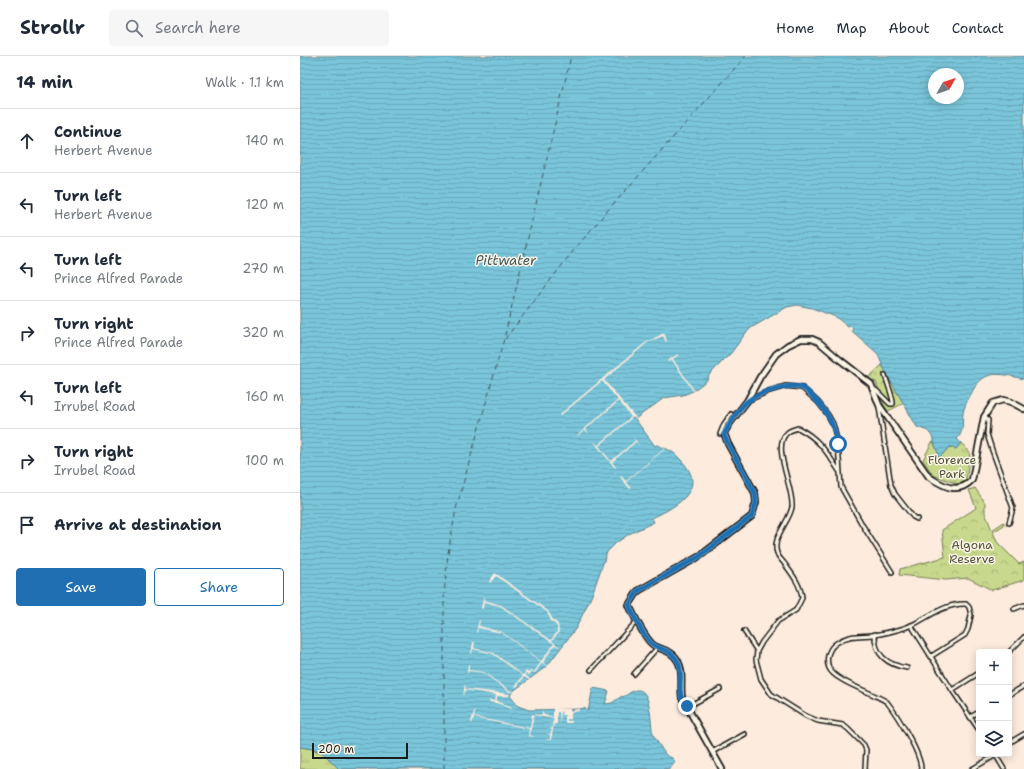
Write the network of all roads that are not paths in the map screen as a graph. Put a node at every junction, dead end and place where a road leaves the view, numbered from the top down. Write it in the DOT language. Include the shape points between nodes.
graph roads {
  1 [pos="885,375"];
  2 [pos="874,389"];
  3 [pos="747,401"];
  4 [pos="879,405"];
  5 [pos="1024,409"];
  6 [pos="731,414"];
  7 [pos="984,417"];
  8 [pos="720,434"];
  9 [pos="840,471"];
  10 [pos="917,519"];
  11 [pos="1009,523"];
  12 [pos="892,572"];
  13 [pos="1024,606"];
  14 [pos="1014,609"];
  15 [pos="637,621"];
  16 [pos="911,625"];
  17 [pos="744,631"];
  18 [pos="875,634"];
  19 [pos="1024,637"];
  20 [pos="658,646"];
  21 [pos="1012,649"];
  22 [pos="757,651"];
  23 [pos="930,656"];
  24 [pos="907,668"];
  25 [pos="591,670"];
  26 [pos="634,674"];
  27 [pos="976,675"];
  28 [pos="1024,686"];
  29 [pos="720,688"];
  30 [pos="952,690"];
  31 [pos="1012,693"];
  32 [pos="687,706"];
  33 [pos="976,714"];
  34 [pos="970,717"];
  35 [pos="976,726"];
  36 [pos="745,734"];
  37 [pos="1024,734"];
  38 [pos="1012,740"];
  39 [pos="712,752"];
  40 [pos="992,757"];
  41 [pos="996,757"];
  42 [pos="722,769"];
  43 [pos="865,769"];
  44 [pos="921,769"];
  45 [pos="972,769"];
  46 [pos="1004,769"];
  1 -- 2 [label="street" via="894,404 890,404"];
  2 -- 3 [label="street" via="819,342 801,339 776,354"];
  2 -- 4 [label="street"];
  3 -- 9 [label="street" via="786,386 802,388 818,402 833,424 840,457"];
  3 -- 15 [label="street" via="724,434 755,493 756,502 752,516 700,556 638,591 629,605"];
  4 -- 7 [label="street" via="929,477 951,488 962,488 972,480"];
  4 -- 10 [label="street" via="891,485 913,518"];
  5 -- 7 [label="street" via="1003,400 992,404"];
  6 -- 8 [label="street"];
  7 -- 11 [label="street" via="988,420 987,434 1013,508"];
  9 -- 12 [label="street" via="841,487"];
  9 -- 22 [label="street" via="825,448 798,428 787,433 781,440 781,453 789,481 792,507 777,540 776,553 795,578 802,598 796,610 778,621"];
  13 -- 14 [label="street"];
  15 -- 20 [label="street" via="651,644"];
  15 -- 25 [label="street"];
  16 -- 18 [label="street"];
  16 -- 23 [label="street"];
  16 -- 23 [label="street" via="947,607 966,604 969,607 972,615 965,635"];
  17 -- 22 [label="street"];
  18 -- 24 [label="street" via="874,641 882,658"];
  18 -- 44 [label="street" via="845,637 836,643 828,654 829,669 839,678 887,702 912,744 921,763"];
  19 -- 21 [label="street"];
  20 -- 26 [label="street"];
  20 -- 32 [label="street" via="678,661 681,668 682,698"];
  22 -- 43 [label="street" via="756,660 761,679 771,694 806,716 843,725 864,746"];
  23 -- 30 [label="street"];
  27 -- 30 [label="street"];
  28 -- 31 [label="street"];
  29 -- 32 [label="street"];
  30 -- 34 [label="street"];
  32 -- 39 [label="street"];
  33 -- 34 [label="street"];
  34 -- 35 [label="street"];
  36 -- 39 [label="street"];
  37 -- 38 [label="street"];
  39 -- 42 [label="street"];
  40 -- 45 [label="street"];
  41 -- 46 [label="street"];
}
